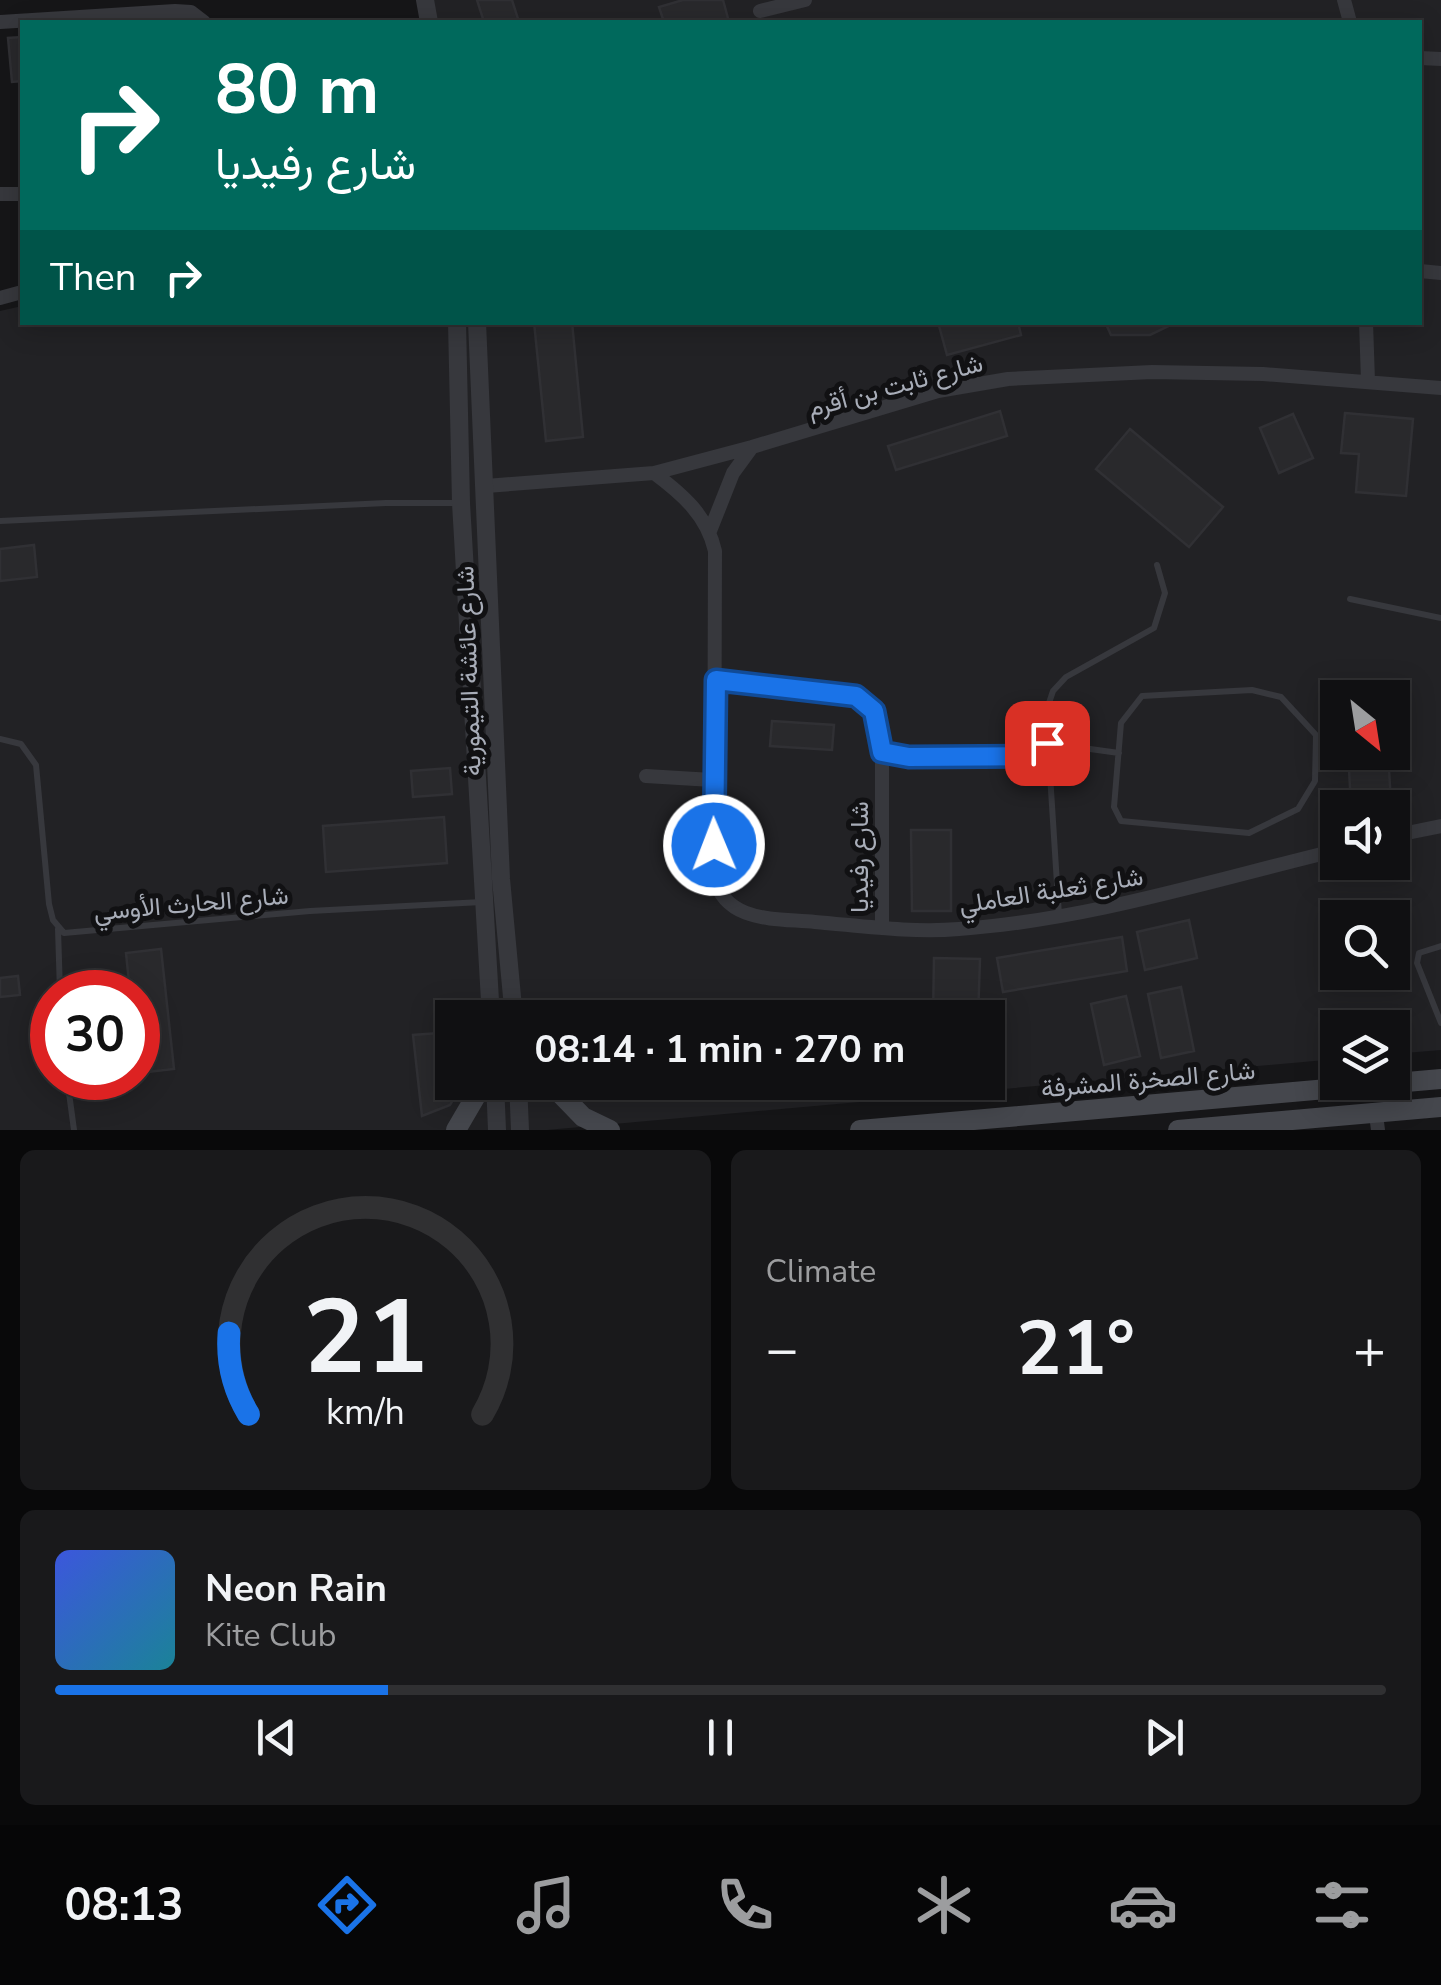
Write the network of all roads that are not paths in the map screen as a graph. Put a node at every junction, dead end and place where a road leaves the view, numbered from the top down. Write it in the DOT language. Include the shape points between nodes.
graph roads {
  1 [pos="805,0"];
  2 [pos="190,6"];
  3 [pos="760,11"];
  4 [pos="24,20"];
  5 [pos="457,325"];
  6 [pos="477,325"];
  7 [pos="1366,325"];
  8 [pos="1368,381"];
  9 [pos="1441,388"];
  10 [pos="752,448"];
  11 [pos="654,472"];
  12 [pos="486,486"];
  13 [pos="461,503"];
  14 [pos="0,521"];
  15 [pos="710,531"];
  16 [pos="1158,565"];
  17 [pos="1350,599"];
  18 [pos="1441,618"];
  19 [pos="716,680"];
  20 [pos="0,739"];
  21 [pos="1047,743"];
  22 [pos="882,752"];
  23 [pos="1118,752"];
  24 [pos="1048,756"];
  25 [pos="646,776"];
  26 [pos="712,780"];
  27 [pos="1441,826"];
  28 [pos="1410,832"];
  29 [pos="1320,854"];
  30 [pos="483,902"];
  31 [pos="1059,916"];
  32 [pos="58,928"];
  33 [pos="882,928"];
  34 [pos="1441,946"];
  35 [pos="59,970"];
  36 [pos="490,1000"];
  37 [pos="512,1000"];
  38 [pos="1441,1022"];
  39 [pos="1441,1079"];
  40 [pos="71,1100"];
  41 [pos="474,1100"];
  42 [pos="496,1100"];
  43 [pos="519,1100"];
  44 [pos="566,1100"];
  45 [pos="1441,1107"];
  46 [pos="1377,1122"];
  47 [pos="74,1130"];
  48 [pos="456,1130"];
  49 [pos="497,1130"];
  50 [pos="520,1130"];
  51 [pos="610,1130"];
  52 [pos="860,1130"];
  53 [pos="1178,1130"];
  1 -- 3 [label="street"];
  2 -- 4 [label="street"];
  5 -- 13 [label="street, شارع عائشة التيمورية"];
  6 -- 12 [label="street, شارع عائشة التيمورية"];
  7 -- 8 [label="street"];
  8 -- 9 [label="street, شارع ثابت بن أقرم"];
  8 -- 10 [label="street, شارع ثابت بن أقرم" via="1152,372 1008,379 938,392"];
  10 -- 11 [label="street, شارع ثابت بن أقرم"];
  10 -- 15 [label="street, شارع ثعلبة العاملي"];
  11 -- 12 [label="street, شارع ثابت بن أقرم"];
  11 -- 15 [label="street"];
  12 -- 37 [label="street, شارع عائشة التيمورية" via="501,879"];
  13 -- 14 [label="lane"];
  13 -- 30 [label="street, شارع عائشة التيمورية"];
  15 -- 19 [label="street, شارع ثعلبة العاملي"];
  16 -- 21 [label="lane" via="1164,593 1154,628 1066,677 1046,712"];
  17 -- 18 [label="lane"];
  19 -- 22 [label="street, شارع رفيديا" via="856,696 874,711"];
  19 -- 26 [label="street, شارع ثعلبة العاملي"];
  20 -- 32 [label="lane, شارع الحارث الأوسي" via="21,744 36,765 49,904"];
  21 -- 23 [label="lane"];
  21 -- 24 [label="lane"];
  22 -- 24 [label="lane"];
  22 -- 33 [label="street, شارع رفيديا"];
  23 -- 23 [label="lane" via="1114,808 1121,821 1249,833 1298,809 1315,781 1316,735 1281,697 1252,690 1142,696 1120,724"];
  24 -- 31 [label="lane"];
  25 -- 26 [label="street"];
  26 -- 33 [label="street, شارع ثعلبة العاملي" via="714,878 728,904 752,916"];
  27 -- 28 [label="street"];
  29 -- 31 [label="street, شارع ثعلبة العاملي"];
  30 -- 32 [label="lane, شارع الحارث الأوسي" via="71,934"];
  30 -- 36 [label="street, شارع عائشة التيمورية"];
  31 -- 33 [label="street, شارع ثعلبة العاملي" via="956,930"];
  32 -- 35 [label="lane"];
  34 -- 38 [label="lane" via="1419,953 1416,963"];
  39 -- 52 [label="main road, شارع الصخرة المشرفة"];
  40 -- 47 [label="lane"];
  41 -- 48 [label="main road"];
  42 -- 49 [label="street"];
  43 -- 50 [label="street"];
  44 -- 51 [label="main road"];
  45 -- 46 [label="main road"];
  46 -- 53 [label="main road"];
}
